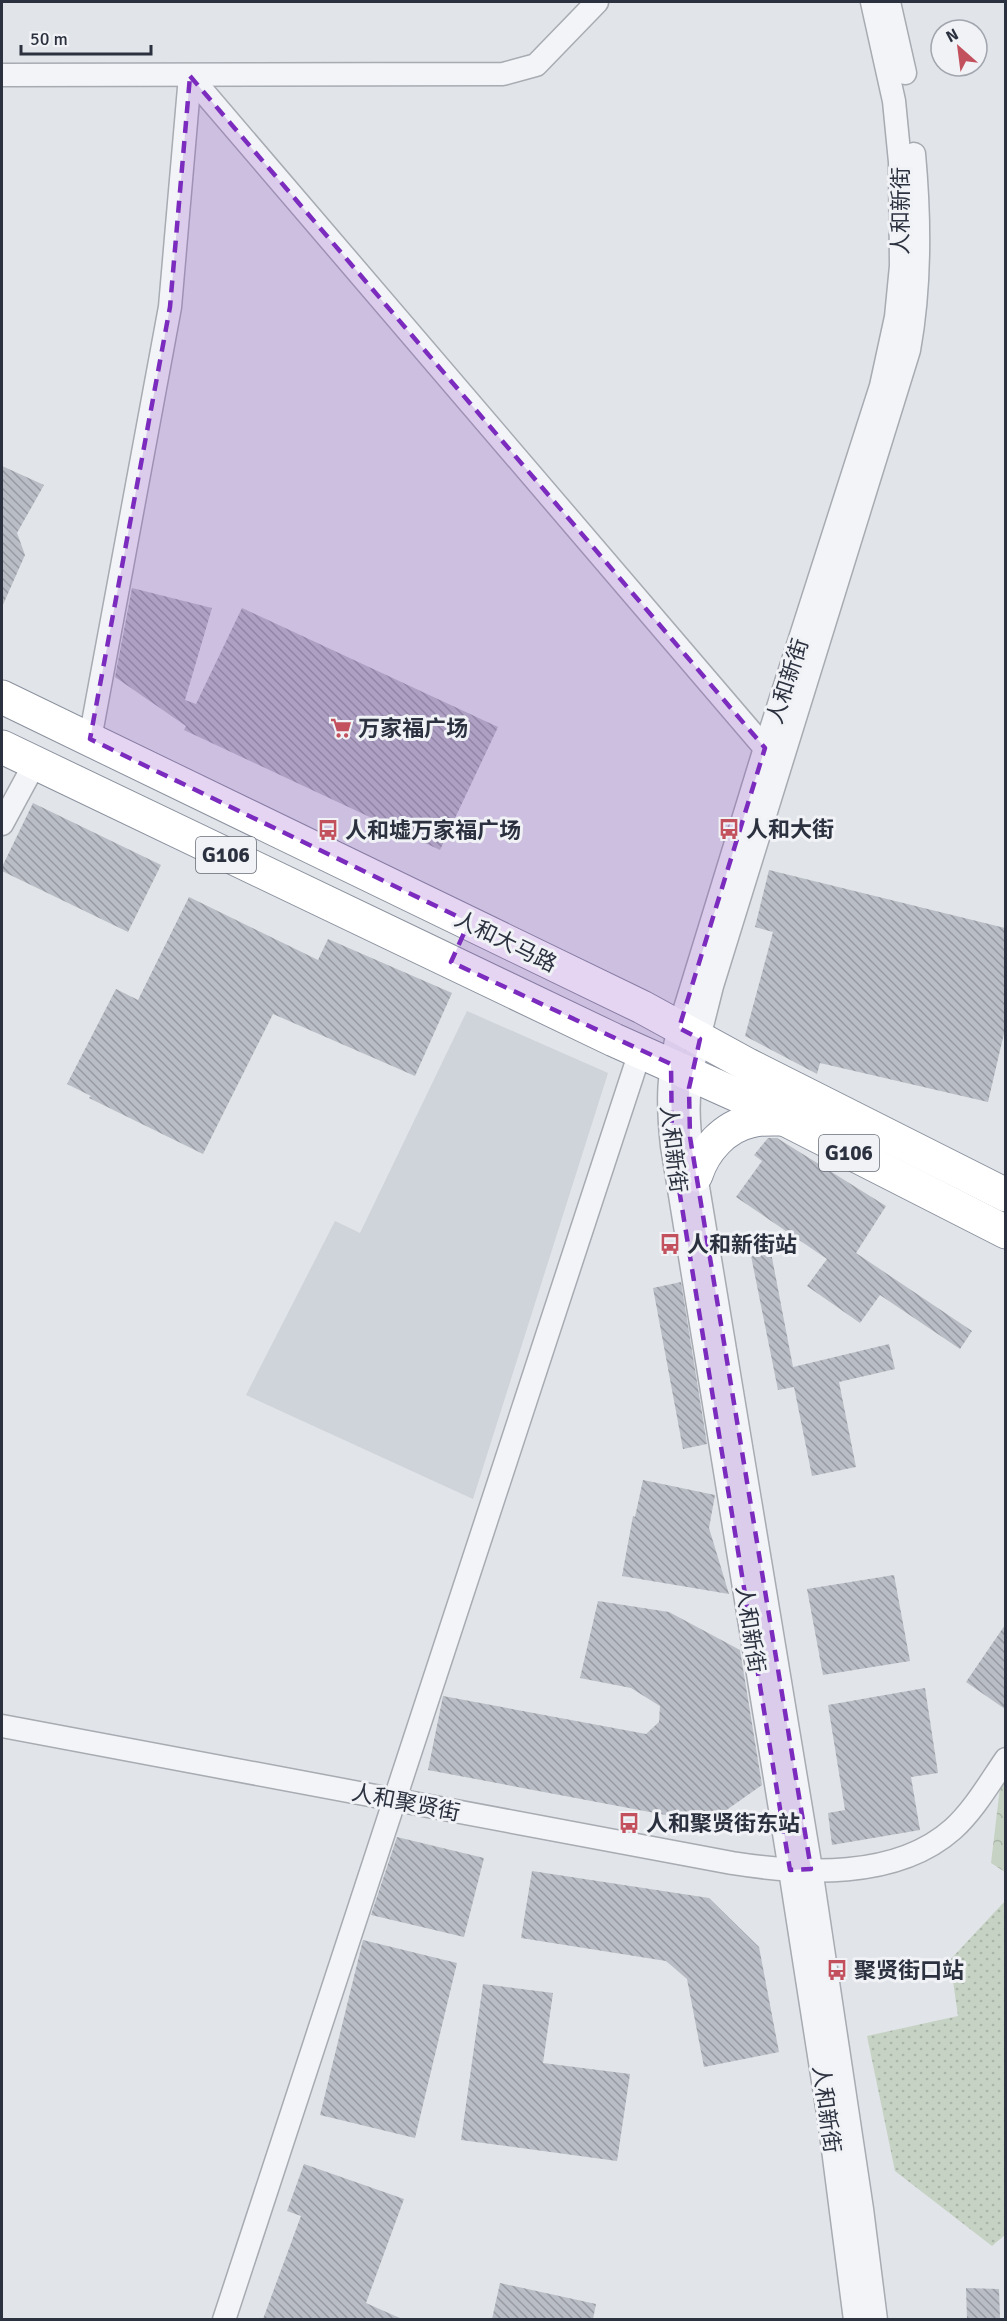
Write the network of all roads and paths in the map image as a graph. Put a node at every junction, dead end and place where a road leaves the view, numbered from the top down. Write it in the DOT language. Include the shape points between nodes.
graph roads {
  1 [pos="597,2"];
  2 [pos="872,2"];
  3 [pos="889,2"];
  4 [pos="2,75"];
  5 [pos="190,75"];
  6 [pos="2,697"];
  7 [pos="90,739"];
  8 [pos="2,747"];
  9 [pos="765,748"];
  10 [pos="35,763"];
  11 [pos="2,824"];
  12 [pos="468,922"];
  13 [pos="451,962"];
  14 [pos="690,1034"];
  15 [pos="640,1052"];
  16 [pos="681,1069"];
  17 [pos="784,1119"];
  18 [pos="696,1175"];
  19 [pos="1005,1195"];
  20 [pos="1005,1232"];
  21 [pos="2,1726"];
  22 [pos="1005,1759"];
  23 [pos="394,1800"];
  24 [pos="801,1870"];
  25 [pos="224,2319"];
  26 [pos="855,2319"];
  27 [pos="876,2319"];
  1 -- 5 [label="street" via="537,65 503,74"];
  2 -- 9 [label="street, 人和新街" via="898,128 902,193 896,317 881,386"];
  3 -- 14 [label="street, 人和新街" via="907,86 917,190 919,280 911,338 895,401 712,986"];
  4 -- 5 [label="street"];
  5 -- 7 [label="street" via="170,307"];
  5 -- 9 [label="street"];
  6 -- 7 [label="highway, 人和大马路 / G106"];
  7 -- 12 [label="highway, 人和大马路 / G106"];
  8 -- 10 [label="highway, 人和大马路 / G106"];
  9 -- 14 [label="street, 人和新街"];
  10 -- 11 [label="street"];
  10 -- 13 [label="highway, 人和大马路 / G106"];
  12 -- 13 [label="highway"];
  12 -- 14 [label="highway, 人和大马路 / G106"];
  13 -- 15 [label="highway, 人和大马路 / G106"];
  14 -- 16 [label="street, 人和新街"];
  14 -- 19 [label="highway, 人和大马路 / G106"];
  15 -- 16 [label="highway, 人和大马路 / G106"];
  15 -- 23 [label="street"];
  16 -- 17 [label="highway, 人和大马路 / G106"];
  16 -- 18 [label="street, 人和新街"];
  16 -- 24 [label="street, 人和新街" via="668,1093 672,1146"];
  17 -- 18 [label="highway" via="750,1121 736,1127 707,1150"];
  17 -- 20 [label="highway, 人和大马路 / G106"];
  18 -- 24 [label="street, 人和新街"];
  21 -- 23 [label="street, 人和聚贤街"];
  22 -- 24 [label="street, 人和聚贤街" via="954,1828 915,1854 863,1868"];
  23 -- 24 [label="street, 人和聚贤街" via="732,1863"];
  23 -- 25 [label="street"];
  24 -- 26 [label="street, 人和新街"];
  24 -- 27 [label="street, 人和新街" via="862,2209"];
}
